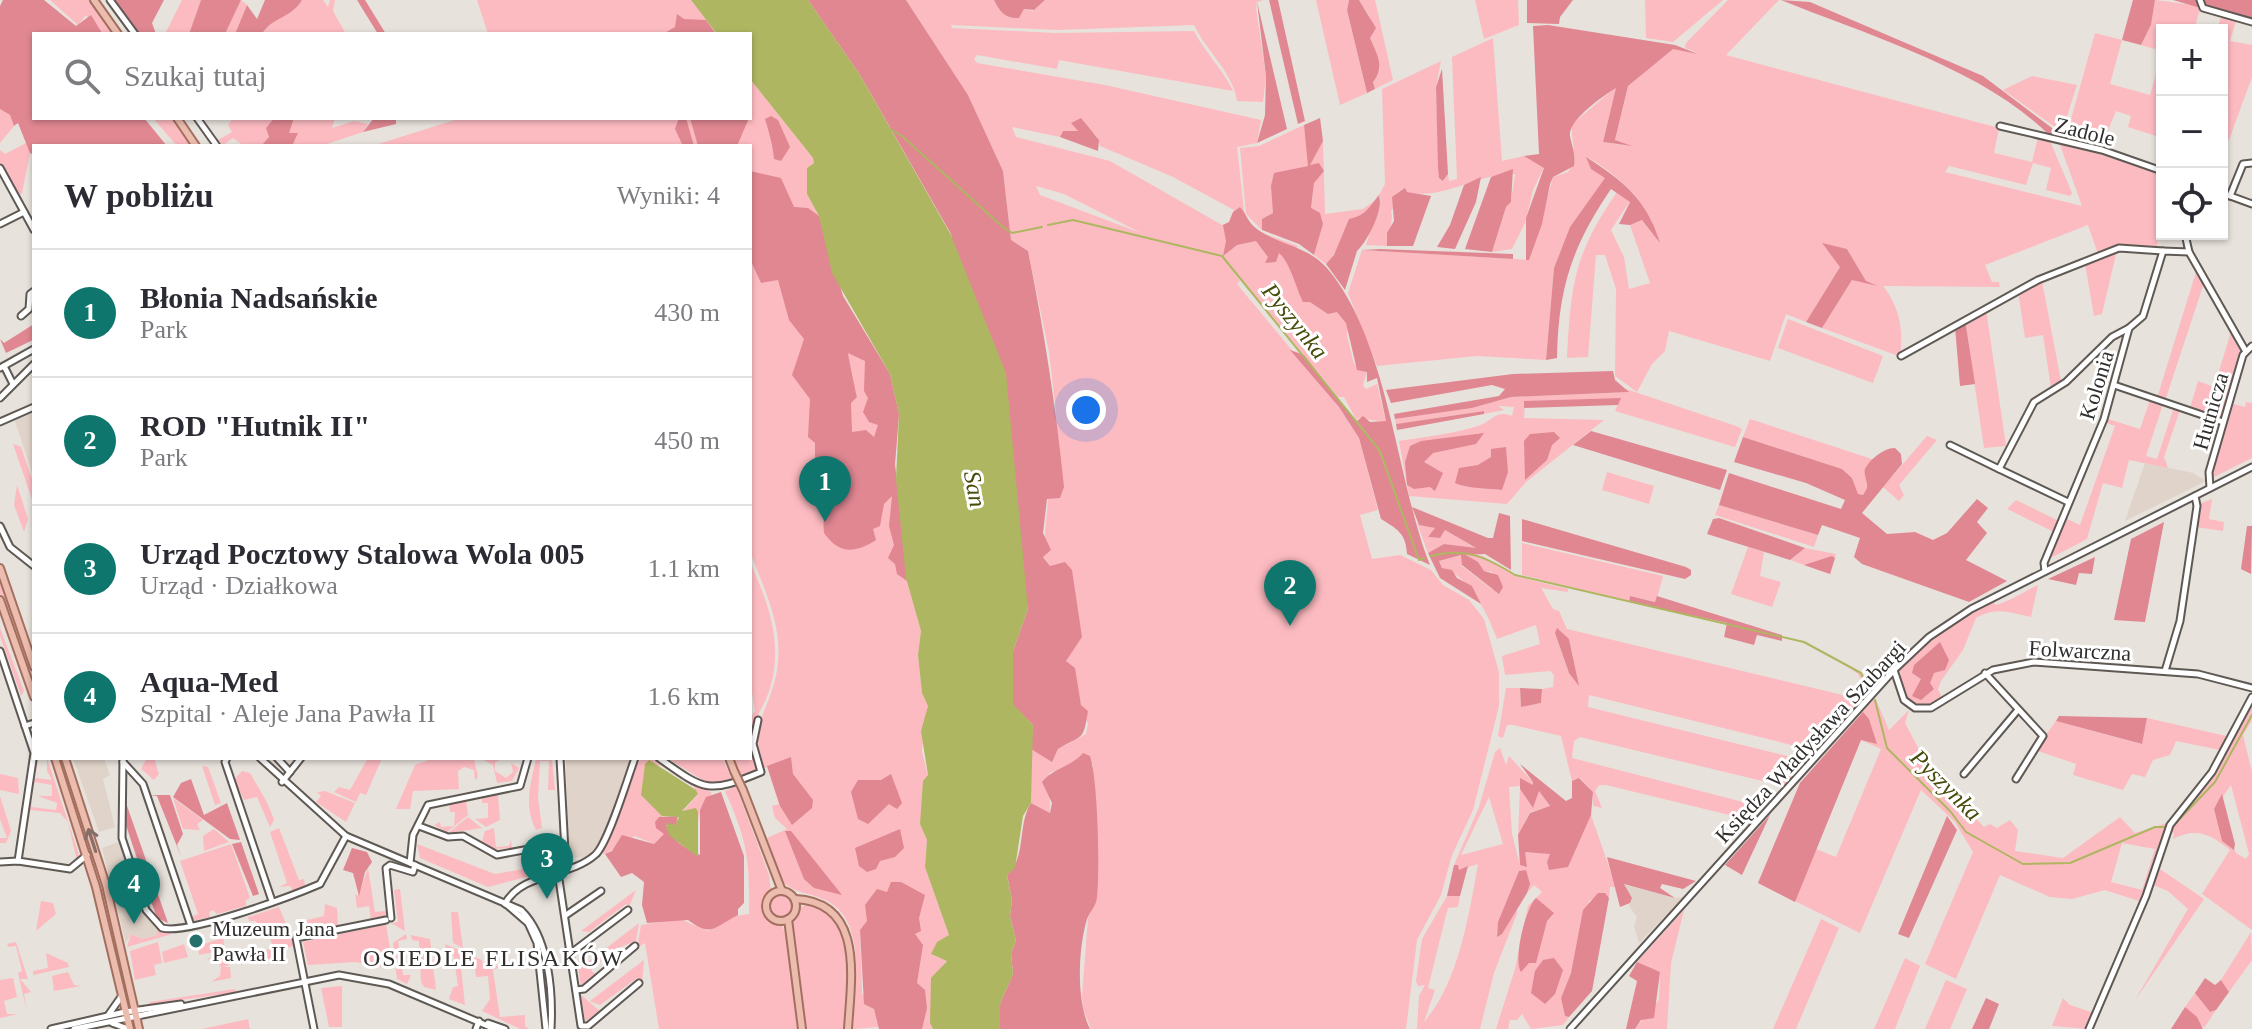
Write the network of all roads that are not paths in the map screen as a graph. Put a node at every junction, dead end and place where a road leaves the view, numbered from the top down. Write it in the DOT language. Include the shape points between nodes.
graph roads {
  1 [pos="94,0"];
  2 [pos="110,0"];
  3 [pos="2200,0"];
  4 [pos="2252,22"];
  5 [pos="117,32"];
  6 [pos="134,32"];
  7 [pos="178,120"];
  8 [pos="198,120"];
  9 [pos="2000,126"];
  10 [pos="195,144"];
  11 [pos="216,144"];
  12 [pos="2252,163"];
  13 [pos="0,168"];
  14 [pos="2156,169"];
  15 [pos="2230,196"];
  16 [pos="2252,204"];
  17 [pos="24,212"];
  18 [pos="0,224"];
  19 [pos="32,226"];
  20 [pos="2186,240"];
  21 [pos="2163,251"];
  22 [pos="2189,252"];
  23 [pos="32,292"];
  24 [pos="21,316"];
  25 [pos="2129,328"];
  26 [pos="2249,348"];
  27 [pos="32,350"];
  28 [pos="1901,356"];
  29 [pos="32,366"];
  30 [pos="2,367"];
  31 [pos="13,385"];
  32 [pos="2114,385"];
  33 [pos="0,398"];
  34 [pos="32,408"];
  35 [pos="0,421"];
  36 [pos="2223,422"];
  37 [pos="1950,445"];
  38 [pos="2252,467"];
  39 [pos="1999,469"];
  40 [pos="2210,488"];
  41 [pos="2195,496"];
  42 [pos="2068,502"];
  43 [pos="0,526"];
  44 [pos="32,564"];
  45 [pos="0,568"];
  46 [pos="2045,571"];
  47 [pos="0,600"];
  48 [pos="0,651"];
  49 [pos="32,661"];
  50 [pos="1894,670"];
  51 [pos="2165,671"];
  52 [pos="1985,673"];
  53 [pos="2252,688"];
  54 [pos="32,691"];
  55 [pos="2252,697"];
  56 [pos="2017,711"];
  57 [pos="758,720"];
  58 [pos="32,724"];
  59 [pos="25,726"];
  60 [pos="32,750"];
  61 [pos="34,760"];
  62 [pos="56,760"];
  63 [pos="66,760"];
  64 [pos="123,760"];
  65 [pos="227,760"];
  66 [pos="262,760"];
  67 [pos="279,760"];
  68 [pos="299,760"];
  69 [pos="527,760"];
  70 [pos="560,760"];
  71 [pos="634,760"];
  72 [pos="662,760"];
  73 [pos="730,760"];
  74 [pos="290,772"];
  75 [pos="1964,774"];
  76 [pos="2016,779"];
  77 [pos="282,782"];
  78 [pos="419,826"];
  79 [pos="346,836"];
  80 [pos="565,848"];
  81 [pos="87,855"];
  82 [pos="18,861"];
  83 [pos="0,862"];
  84 [pos="413,864"];
  85 [pos="566,870"];
  86 [pos="558,873"];
  87 [pos="601,891"];
  88 [pos="778,892"];
  89 [pos="272,901"];
  90 [pos="795,902"];
  91 [pos="505,904"];
  92 [pos="628,910"];
  93 [pos="566,915"];
  94 [pos="784,919"];
  95 [pos="191,926"];
  96 [pos="635,946"];
  97 [pos="571,953"];
  98 [pos="305,980"];
  99 [pos="639,983"];
  100 [pos="576,990"];
  101 [pos="121,996"];
  102 [pos="131,997"];
  103 [pos="154,1010"];
  104 [pos="135,1013"];
  105 [pos="126,1014"];
  106 [pos="108,1016"];
  107 [pos="479,1021"];
  108 [pos="99,1024"];
  109 [pos="53,1028"];
  110 [pos="551,1028"];
  111 [pos="849,1028"];
  112 [pos="74,1029"];
  113 [pos="129,1029"];
  114 [pos="140,1029"];
  115 [pos="314,1029"];
  116 [pos="476,1029"];
  117 [pos="495,1029"];
  118 [pos="505,1029"];
  119 [pos="802,1029"];
  120 [pos="1570,1029"];
  121 [pos="2089,1029"];
  1 -- 5 [label="main road"];
  2 -- 6 [label="street"];
  3 -- 4 [label="street" via="2203,8"];
  7 -- 10 [label="main road"];
  8 -- 11 [label="street"];
  9 -- 14 [label="street, Zadole"];
  12 -- 15 [label="street" via="2243,164"];
  13 -- 17 [label="street"];
  15 -- 16 [label="street"];
  17 -- 18 [label="street"];
  17 -- 19 [label="street"];
  20 -- 22 [label="street"];
  21 -- 22 [label="street"];
  21 -- 25 [label="street, Kolonia" via="2143,316"];
  21 -- 28 [label="street" via="2119,248 2038,280"];
  22 -- 26 [label="street"];
  23 -- 24 [label="street" via="29,309"];
  25 -- 32 [label="street, Kolonia"];
  25 -- 39 [label="street" via="2034,402"];
  26 -- 36 [label="street, Hutnicza"];
  27 -- 30 [label="street"];
  29 -- 31 [label="street"];
  30 -- 31 [label="street"];
  31 -- 33 [label="street"];
  32 -- 36 [label="street"];
  32 -- 42 [label="street, Kolonia"];
  34 -- 35 [label="street"];
  36 -- 40 [label="street, Hutnicza" via="2206,474"];
  37 -- 39 [label="street"];
  38 -- 40 [label="street, Księdza Władysława Szubargi"];
  39 -- 42 [label="street"];
  40 -- 41 [label="street, Księdza Władysława Szubargi"];
  41 -- 46 [label="street, Księdza Władysława Szubargi"];
  41 -- 51 [label="street" via="2182,608"];
  42 -- 46 [label="street, Kolonia"];
  43 -- 44 [label="street" via="10,547"];
  45 -- 49 [label="main road"];
  46 -- 50 [label="street, Księdza Władysława Szubargi" via="1953,621"];
  47 -- 54 [label="main road"];
  48 -- 59 [label="street"];
  50 -- 52 [label="street, Folwarczna" via="1904,700 1926,709"];
  50 -- 120 [label="street, Księdza Władysława Szubargi"];
  51 -- 52 [label="street, Folwarczna" via="2034,662"];
  51 -- 53 [label="street, Folwarczna" via="2211,675"];
  52 -- 56 [label="street"];
  55 -- 121 [label="street" via="2212,772 2170,825 2152,882"];
  56 -- 75 [label="street"];
  56 -- 76 [label="street" via="2043,736"];
  57 -- 72 [label="street" via="753,744 761,772 716,788"];
  58 -- 59 [label="street"];
  59 -- 60 [label="street"];
  61 -- 82 [label="street"];
  62 -- 81 [label="main road"];
  102 -- 63 [label="main road, one-way" via="106,885"];
  64 -- 95 [label="street" via="143,784"];
  64 -- 95 [label="street" via="122,838 146,910 162,928"];
  65 -- 89 [label="street"];
  66 -- 77 [label="street"];
  67 -- 74 [label="street"];
  68 -- 74 [label="street"];
  69 -- 78 [label="street" via="520,786 431,803"];
  70 -- 80 [label="street"];
  71 -- 85 [label="street" via="600,848"];
  73 -- 88 [label="main road, bridge"];
  74 -- 77 [label="street"];
  77 -- 79 [label="street"];
  78 -- 80 [label="street" via="448,837 463,836 497,855 545,846"];
  78 -- 84 [label="street" via="413,835"];
  79 -- 84 [label="street"];
  79 -- 89 [label="street" via="320,884"];
  80 -- 85 [label="street"];
  81 -- 82 [label="street" via="77,867"];
  81 -- 101 [label="main road"];
  82 -- 83 [label="street"];
  84 -- 91 [label="street"];
  84 -- 98 [label="street" via="413,872 386,868 389,919 296,938"];
  85 -- 86 [label="street"];
  86 -- 91 [label="street" via="518,887"];
  86 -- 93 [label="street"];
  87 -- 93 [label="street"];
  88 -- 90 [label="main road"];
  88 -- 94 [label="main road" via="768,899 767,909 772,917"];
  89 -- 95 [label="street"];
  90 -- 94 [label="main road"];
  90 -- 111 [label="main road" via="818,903 839,916 848,936"];
  91 -- 110 [label="street" via="528,923 537,943"];
  92 -- 97 [label="street"];
  93 -- 97 [label="street"];
  94 -- 119 [label="main road"];
  96 -- 100 [label="street"];
  97 -- 100 [label="street"];
  98 -- 103 [label="street"];
  98 -- 107 [label="street" via="367,977"];
  98 -- 115 [label="street"];
  99 -- 100 [label="street" via="583,1026"];
  101 -- 105 [label="main road"];
  101 -- 106 [label="street"];
  102 -- 103 [label="street"];
  102 -- 104 [label="main road"];
  103 -- 104 [label="street"];
  103 -- 114 [label="street"];
  104 -- 105 [label="street"];
  104 -- 114 [label="main road"];
  105 -- 106 [label="street"];
  105 -- 108 [label="street"];
  105 -- 113 [label="main road"];
  106 -- 109 [label="street"];
  107 -- 116 [label="street"];
  107 -- 117 [label="street"];
  107 -- 118 [label="street"];
  108 -- 112 [label="street"];
  108 -- 113 [label="street"];
}
